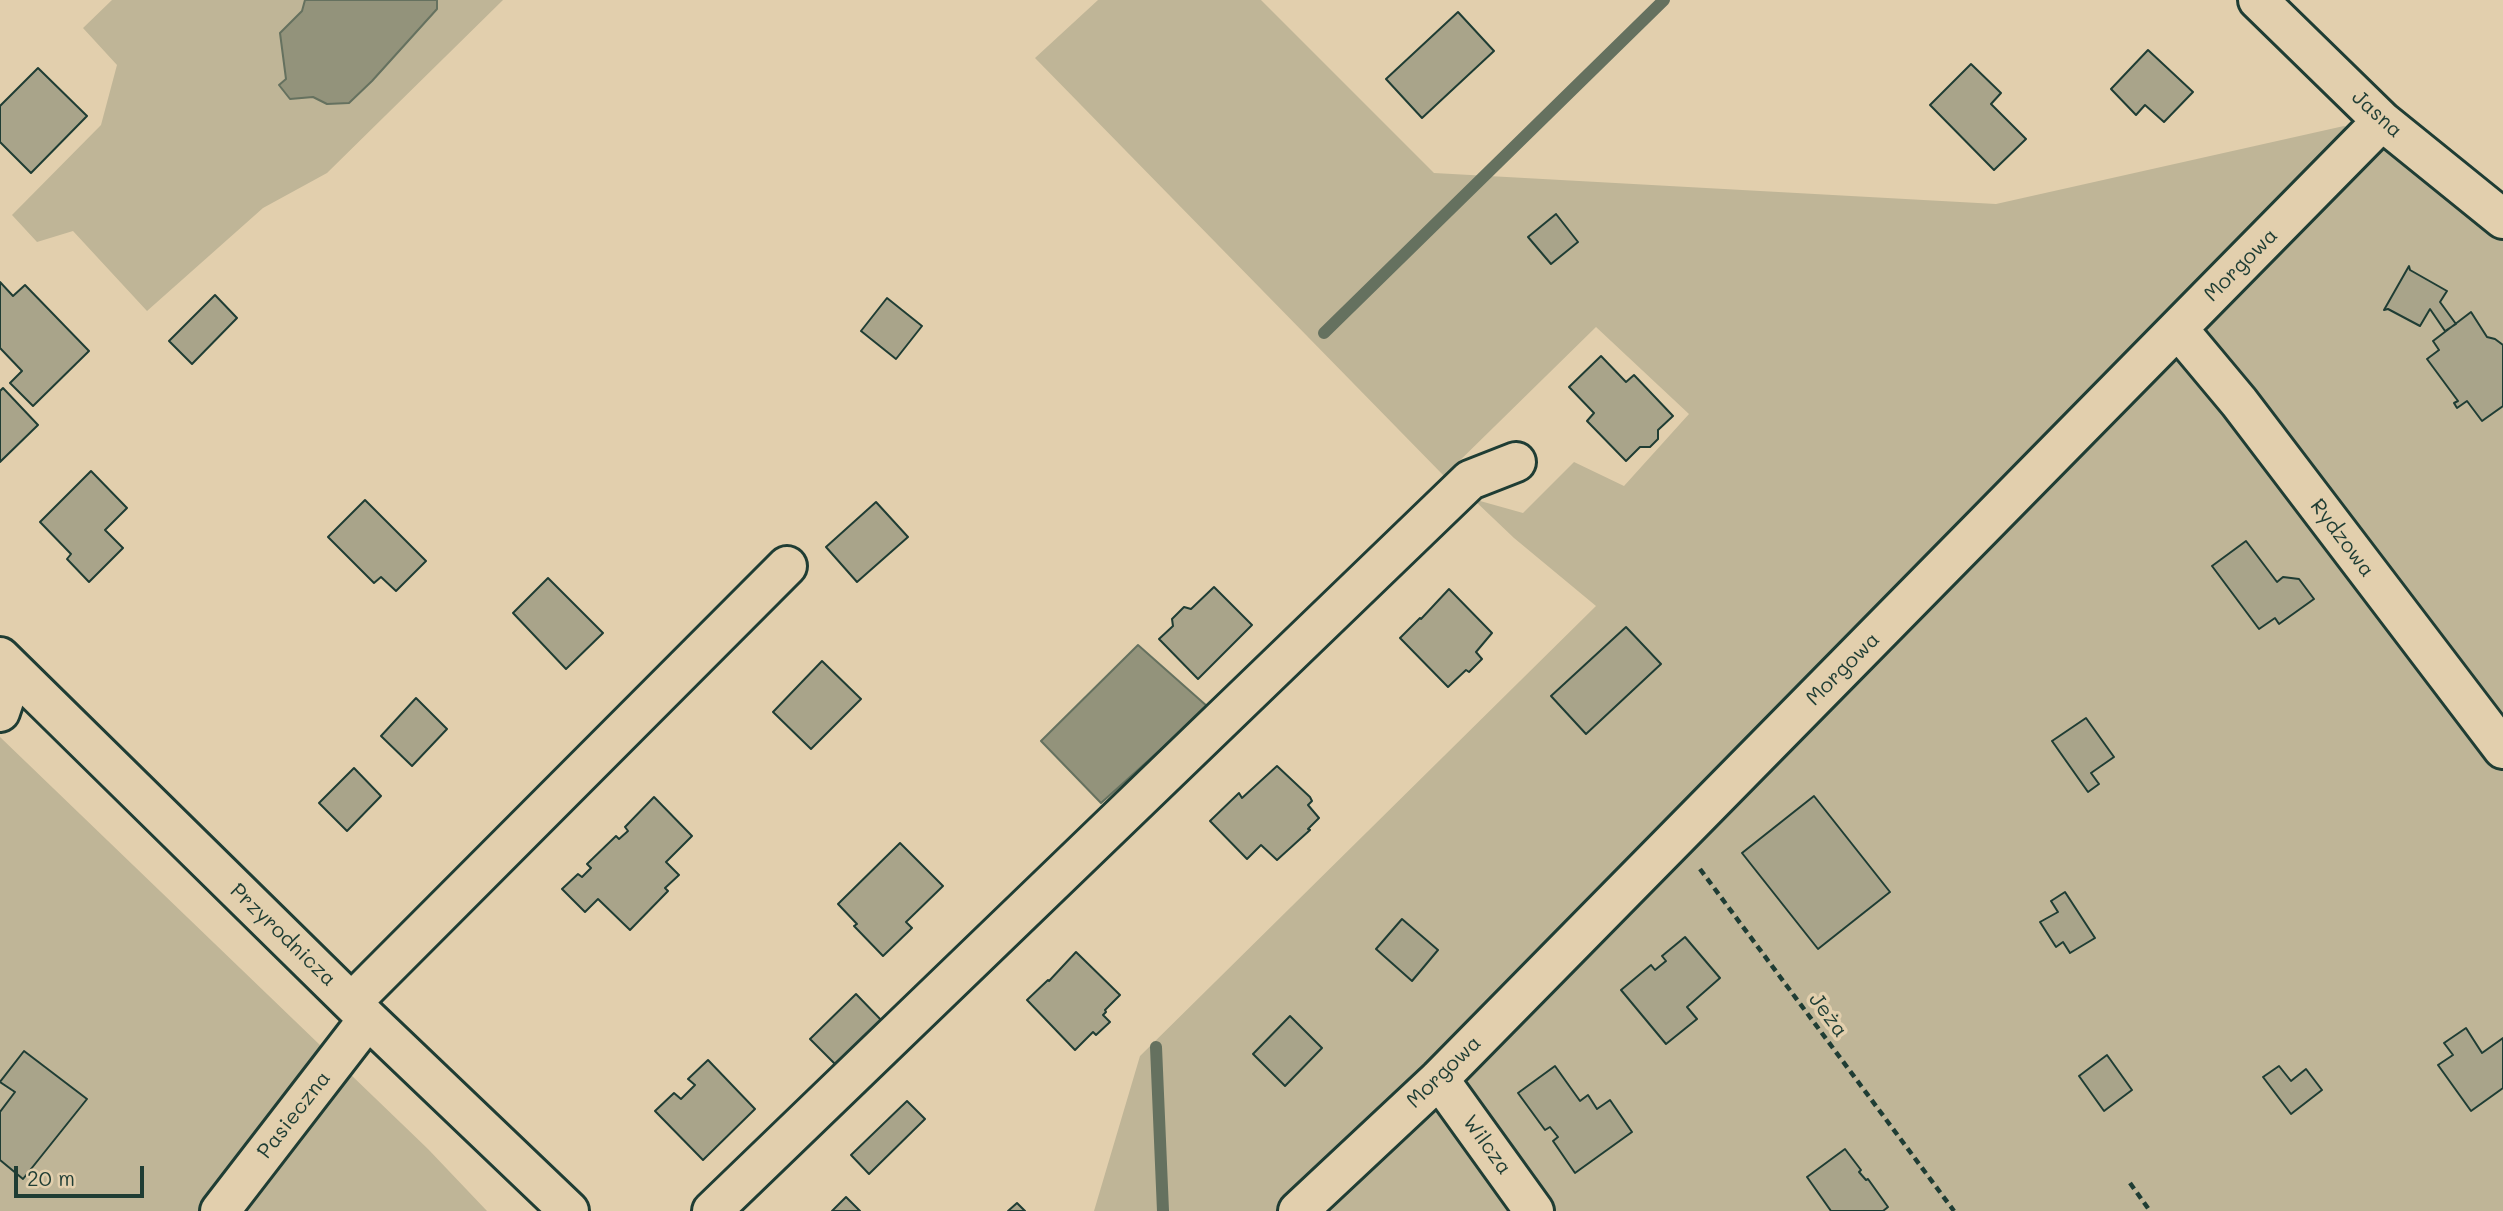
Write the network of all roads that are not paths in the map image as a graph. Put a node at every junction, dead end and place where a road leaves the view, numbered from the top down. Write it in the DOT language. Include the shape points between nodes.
graph roads {
  1 [pos="2258,0"];
  2 [pos="2382,121"];
  3 [pos="2503,219"];
  4 [pos="2178,329"];
  5 [pos="1516,462"];
  6 [pos="787,566"];
  7 [pos="7,664"];
  8 [pos="0,712"];
  9 [pos="2503,749"];
  10 [pos="360,1011"];
  11 [pos="1439,1079"];
  12 [pos="220,1211"];
  13 [pos="569,1211"];
  14 [pos="712,1211"];
  15 [pos="1298,1211"];
  16 [pos="1534,1211"];
  1 -- 2 [label="street, Jasna"];
  2 -- 3 [label="street, Jasna"];
  2 -- 4 [label="street, Morgowa"];
  4 -- 9 [label="street, Rydzowa" via="2247,412"];
  4 -- 11 [label="street, Morgowa"];
  5 -- 14 [label="street" via="1470,480"];
  6 -- 10 [label="street, Pasieczna"];
  7 -- 8 [label="street"];
  7 -- 10 [label="street, Przyrodnicza"];
  10 -- 12 [label="street, Pasieczna"];
  10 -- 13 [label="street, Przyrodnicza"];
  11 -- 15 [label="street, Morgowa"];
  11 -- 16 [label="street, Wilcza"];
}
